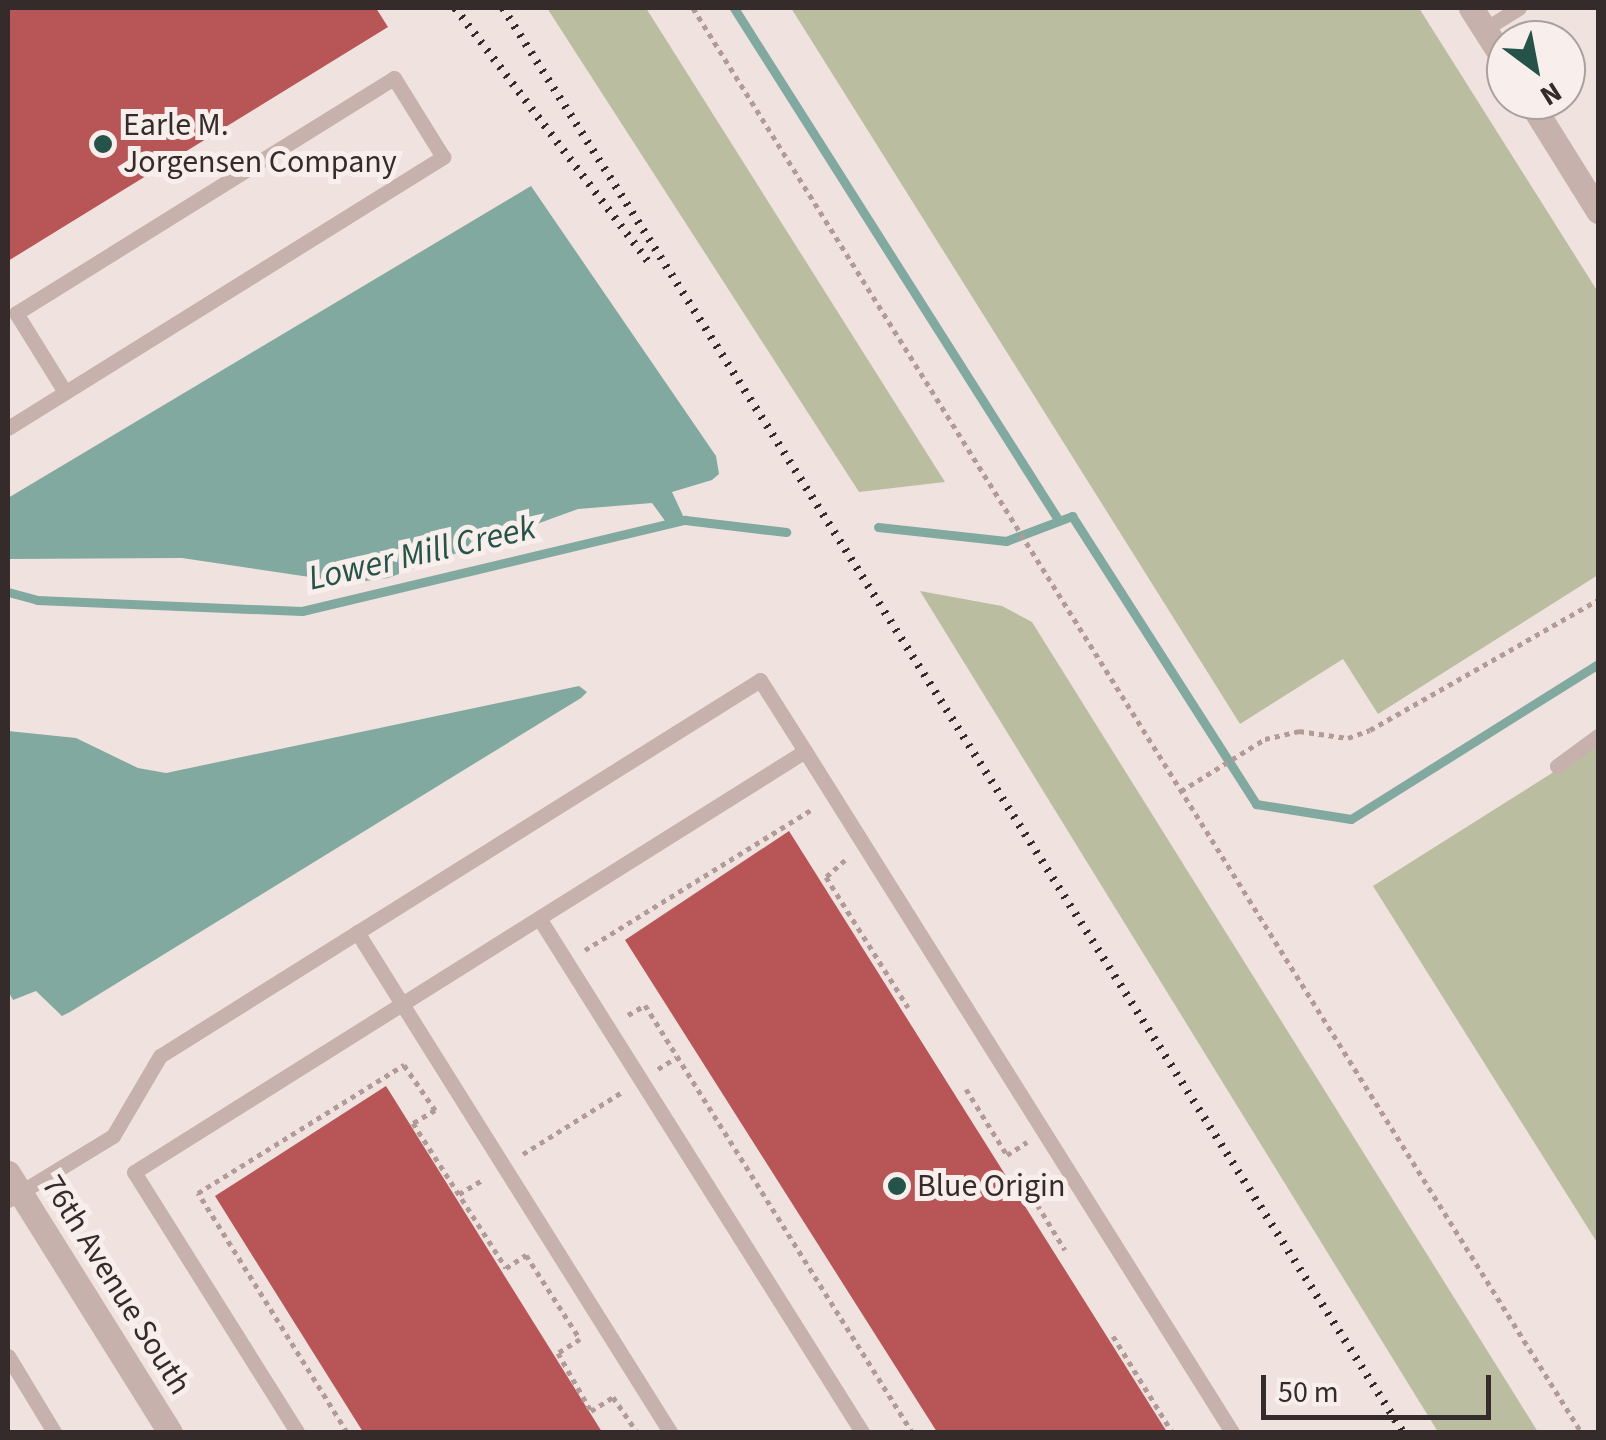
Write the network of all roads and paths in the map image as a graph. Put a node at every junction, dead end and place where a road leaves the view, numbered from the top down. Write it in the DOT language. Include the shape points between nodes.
graph roads {
  1 [pos="693,8"];
  2 [pos="1519,8"];
  3 [pos="1478,18"];
  4 [pos="1541,120"];
  5 [pos="1598,211"];
  6 [pos="65,392"];
  7 [pos="8,428"];
  8 [pos="1598,600"];
  9 [pos="1598,736"];
  10 [pos="805,751"];
  11 [pos="1557,766"];
  12 [pos="1181,791"];
  13 [pos="820,821"];
  14 [pos="838,849"];
  15 [pos="539,918"];
  16 [pos="357,932"];
  17 [pos="593,968"];
  18 [pos="613,1002"];
  19 [pos="402,1004"];
  20 [pos="908,1007"];
  21 [pos="677,1058"];
  22 [pos="641,1080"];
  23 [pos="966,1089"];
  24 [pos="1036,1156"];
  25 [pos="504,1166"];
  26 [pos="1045,1169"];
  27 [pos="12,1188"];
  28 [pos="459,1195"];
  29 [pos="1065,1250"];
  30 [pos="1113,1336"];
  31 [pos="8,1356"];
  32 [pos="54,1432"];
  33 [pos="170,1432"];
  34 [pos="298,1432"];
  35 [pos="347,1432"];
  36 [pos="636,1432"];
  37 [pos="670,1432"];
  38 [pos="862,1432"];
  39 [pos="912,1432"];
  40 [pos="1172,1432"];
  41 [pos="1232,1432"];
  42 [pos="1581,1432"];
  1 -- 12 [label="path"];
  2 -- 3 [label="lane"];
  4 -- 5 [label="street"];
  6 -- 6 [label="lane" via="442,158 394,78 16,313"];
  6 -- 7 [label="lane"];
  8 -- 12 [label="path" via="1370,730 1348,738 1300,730 1265,739"];
  9 -- 11 [label="lane"];
  10 -- 15 [label="lane"];
  10 -- 16 [label="lane" via="760,680"];
  10 -- 41 [label="lane"];
  12 -- 42 [label="path"];
  13 -- 17 [label="path" via="810,807 583,952"];
  14 -- 20 [label="path" via="847,862 826,877"];
  15 -- 19 [label="lane"];
  15 -- 22 [label="lane"];
  16 -- 19 [label="lane"];
  16 -- 27 [label="lane" via="160,1056 113,1136"];
  18 -- 21 [label="path" via="623,1018 645,1005"];
  19 -- 25 [label="lane"];
  19 -- 34 [label="lane" via="134,1172"];
  21 -- 22 [label="path"];
  21 -- 39 [label="path"];
  22 -- 25 [label="path"];
  22 -- 38 [label="lane"];
  23 -- 24 [label="path" via="1007,1155 1028,1142"];
  25 -- 28 [label="path"];
  25 -- 37 [label="lane"];
  26 -- 29 [label="path" via="1053,1183 1032,1196"];
  27 -- 33 [label="street, 76th Avenue South"];
  28 -- 35 [label="path" via="413,1123 435,1110 404,1065 198,1193"];
  28 -- 36 [label="path" via="506,1268 526,1256 580,1339 558,1353 591,1410 613,1398"];
  30 -- 40 [label="path"];
  31 -- 32 [label="lane"];
}
